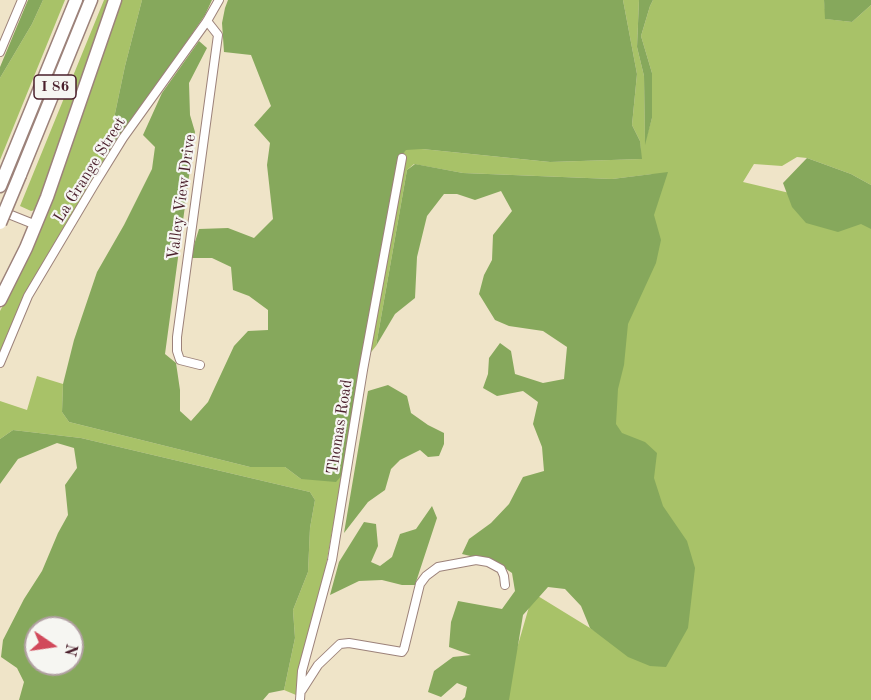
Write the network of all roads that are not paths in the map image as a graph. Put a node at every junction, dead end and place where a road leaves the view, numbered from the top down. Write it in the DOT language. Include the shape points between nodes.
graph roads {
  1 [pos="22,0"];
  2 [pos="76,0"];
  3 [pos="91,0"];
  4 [pos="115,0"];
  5 [pos="219,0"];
  6 [pos="207,21"];
  7 [pos="0,52"];
  8 [pos="402,158"];
  9 [pos="0,186"];
  10 [pos="0,210"];
  11 [pos="0,223"];
  12 [pos="36,225"];
  13 [pos="0,300"];
  14 [pos="0,363"];
  15 [pos="200,365"];
  16 [pos="505,585"];
  17 [pos="300,696"];
  1 -- 7 [label="street"];
  2 -- 9 [label="highway, I 86"];
  3 -- 11 [label="highway, I 86, bridge"];
  4 -- 12 [label="highway"];
  5 -- 6 [label="street, La Grange Street"];
  6 -- 14 [label="street, La Grange Street" via="94,185 28,296"];
  6 -- 15 [label="street, Valley View Drive" via="218,35 177,337 180,360"];
  8 -- 17 [label="street, Thomas Road" via="332,560 302,670"];
  10 -- 12 [label="street"];
  12 -- 13 [label="highway"];
  16 -- 17 [label="street" via="501,569 488,562 476,560 438,567 420,584 402,652 340,644 318,665"];
}
